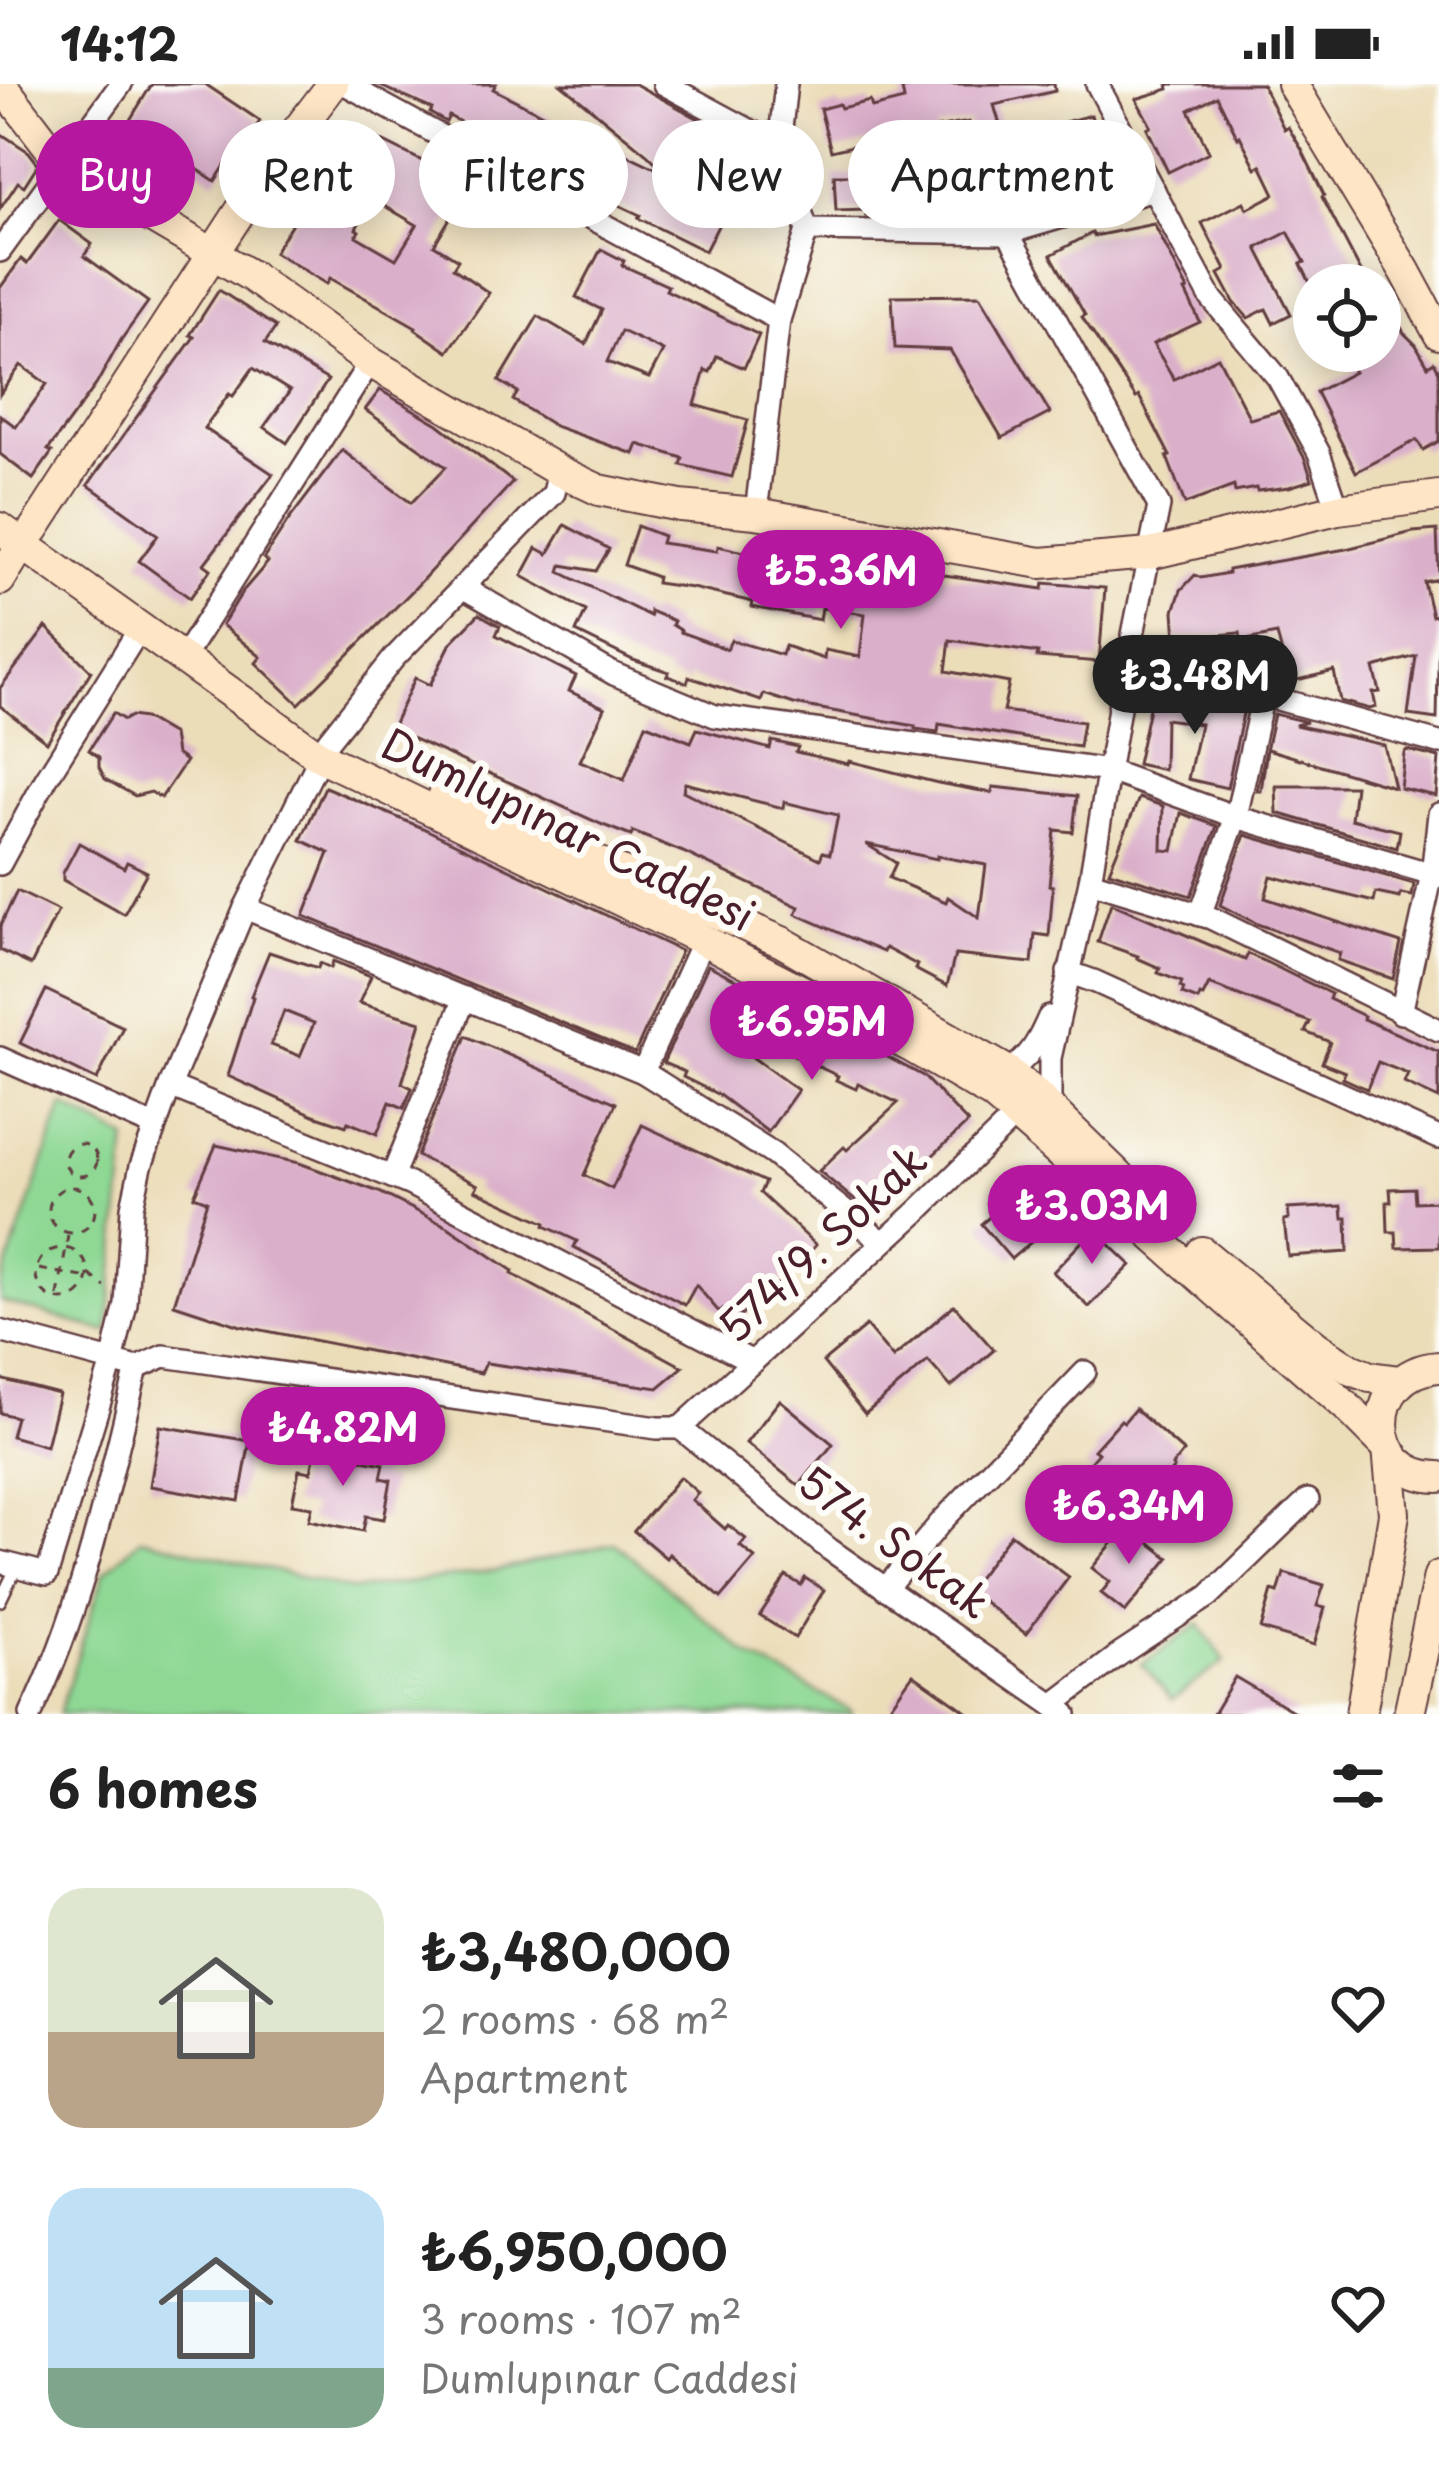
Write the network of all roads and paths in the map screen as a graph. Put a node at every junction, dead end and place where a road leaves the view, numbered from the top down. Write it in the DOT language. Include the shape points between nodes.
graph roads {
  1 [pos="1,84"];
  2 [pos="121,84"];
  3 [pos="333,84"];
  4 [pos="345,84"];
  5 [pos="664,84"];
  6 [pos="786,84"];
  7 [pos="1097,84"];
  8 [pos="1292,84"];
  9 [pos="95,120"];
  10 [pos="730,120"];
  11 [pos="781,120"];
  12 [pos="1116,120"];
  13 [pos="36,130"];
  14 [pos="1156,194"];
  15 [pos="36,202"];
  16 [pos="170,228"];
  17 [pos="1025,228"];
  18 [pos="807,230"];
  19 [pos="1008,233"];
  20 [pos="0,251"];
  21 [pos="214,254"];
  22 [pos="1405,271"];
  23 [pos="1439,312"];
  24 [pos="779,320"];
  25 [pos="1439,334"];
  26 [pos="370,362"];
  27 [pos="559,471"];
  28 [pos="1435,493"];
  29 [pos="0,503"];
  30 [pos="1338,509"];
  31 [pos="756,513"];
  32 [pos="19,534"];
  33 [pos="1150,554"];
  34 [pos="0,580"];
  35 [pos="462,587"];
  36 [pos="140,628"];
  37 [pos="192,644"];
  38 [pos="1123,684"];
  39 [pos="1263,694"];
  40 [pos="1439,742"];
  41 [pos="323,749"];
  42 [pos="1109,771"];
  43 [pos="1439,814"];
  44 [pos="1236,817"];
  45 [pos="0,864"];
  46 [pos="1436,875"];
  47 [pos="1090,881"];
  48 [pos="245,908"];
  49 [pos="1200,915"];
  50 [pos="703,940"];
  51 [pos="1068,972"];
  52 [pos="465,998"];
  53 [pos="1402,1012"];
  54 [pos="1439,1030"];
  55 [pos="0,1058"];
  56 [pos="1006,1071"];
  57 [pos="644,1072"];
  58 [pos="170,1086"];
  59 [pos="1014,1113"];
  60 [pos="1061,1122"];
  61 [pos="155,1127"];
  62 [pos="1439,1138"];
  63 [pos="78,1176"];
  64 [pos="392,1177"];
  65 [pos="75,1188"];
  66 [pos="68,1233"];
  67 [pos="884,1242"];
  68 [pos="67,1249"];
  69 [pos="37,1268"];
  70 [pos="62,1273"];
  71 [pos="88,1278"];
  72 [pos="57,1300"];
  73 [pos="0,1330"];
  74 [pos="112,1362"];
  75 [pos="753,1362"];
  76 [pos="1437,1366"];
  77 [pos="137,1368"];
  78 [pos="1085,1372"];
  79 [pos="1400,1381"];
  80 [pos="680,1428"];
  81 [pos="1388,1448"];
  82 [pos="1439,1477"];
  83 [pos="1308,1499"];
  84 [pos="9,1564"];
  85 [pos="47,1574"];
  86 [pos="1439,1576"];
  87 [pos="81,1585"];
  88 [pos="885,1589"];
  89 [pos="0,1601"];
  90 [pos="1060,1710"];
  91 [pos="31,1714"];
  92 [pos="1361,1714"];
  93 [pos="1409,1714"];
  1 -- 13 [label="street"];
  2 -- 9 [label="street"];
  3 -- 21 [label="street"];
  4 -- 24 [label="street"];
  5 -- 10 [label="street"];
  6 -- 11 [label="street"];
  7 -- 12 [label="street"];
  8 -- 22 [label="street"];
  14 -- 30 [label="street" via="1211,298 1278,378"];
  15 -- 20 [label="street"];
  16 -- 21 [label="street"];
  17 -- 19 [label="street"];
  18 -- 19 [label="street"];
  18 -- 24 [label="street"];
  19 -- 33 [label="street" via="1159,506"];
  21 -- 26 [label="street"];
  21 -- 32 [label="street"];
  22 -- 23 [label="street"];
  22 -- 25 [label="street"];
  24 -- 31 [label="street"];
  26 -- 27 [label="street"];
  26 -- 37 [label="street"];
  27 -- 31 [label="street" via="599,490"];
  27 -- 35 [label="street" via="554,494"];
  28 -- 30 [label="street"];
  29 -- 32 [label="street"];
  30 -- 33 [label="street"];
  31 -- 33 [label="street" via="1041,563"];
  32 -- 34 [label="street"];
  32 -- 36 [label="street, Dumlupınar Caddesi"];
  32 -- 37 [label="street"];
  33 -- 38 [label="street"];
  35 -- 41 [label="street"];
  35 -- 42 [label="street" via="614,674 715,716"];
  36 -- 41 [label="street, Dumlupınar Caddesi"];
  36 -- 45 [label="street"];
  37 -- 41 [label="street"];
  38 -- 39 [label="street" via="1247,670"];
  38 -- 42 [label="street"];
  39 -- 40 [label="street"];
  39 -- 44 [label="street"];
  41 -- 48 [label="street"];
  41 -- 50 [label="street, Dumlupınar Caddesi"];
  41 -- 56 [label="street, Dumlupınar Caddesi" via="782,942"];
  42 -- 44 [label="street"];
  42 -- 47 [label="street"];
  43 -- 46 [label="street"];
  44 -- 46 [label="street"];
  44 -- 49 [label="street"];
  46 -- 53 [label="street"];
  47 -- 49 [label="street"];
  47 -- 51 [label="street"];
  48 -- 52 [label="street"];
  48 -- 58 [label="street"];
  49 -- 53 [label="street"];
  50 -- 57 [label="street"];
  50 -- 59 [label="street, Dumlupınar Caddesi" via="913,1048"];
  51 -- 56 [label="street" via="1037,1045"];
  51 -- 60 [label="street" via="1048,1082"];
  51 -- 62 [label="street"];
  52 -- 57 [label="street"];
  52 -- 64 [label="street"];
  53 -- 54 [label="street"];
  55 -- 61 [label="street"];
  56 -- 60 [label="street, Dumlupınar Caddesi"];
  57 -- 67 [label="street" via="773,1154"];
  58 -- 61 [label="street"];
  58 -- 64 [label="street"];
  59 -- 67 [label="street, 574/9. Sokak"];
  59 -- 81 [label="street, Dumlupınar Caddesi"];
  60 -- 79 [label="street, Dumlupınar Caddesi" via="1178,1233 1317,1347 1350,1369"];
  61 -- 74 [label="street" via="132,1207 128,1292"];
  63 -- 63 [label="path" via="66,1155 88,1145 96,1168"];
  63 -- 65 [label="path"];
  64 -- 75 [label="street"];
  65 -- 66 [label="path" via="57,1192 49,1205 50,1220"];
  65 -- 66 [label="path" via="91,1197 95,1212 89,1226"];
  66 -- 68 [label="path"];
  67 -- 75 [label="street, 574/9. Sokak"];
  68 -- 69 [label="path" via="50,1251"];
  68 -- 70 [label="path"];
  68 -- 71 [label="path" via="82,1257"];
  69 -- 70 [label="path"];
  69 -- 72 [label="path" via="40,1288"];
  70 -- 71 [label="path"];
  70 -- 72 [label="path"];
  71 -- 72 [label="path" via="78,1295"];
  73 -- 74 [label="street"];
  74 -- 77 [label="street"];
  74 -- 85 [label="street"];
  75 -- 80 [label="street, 574/9. Sokak"];
  76 -- 79 [label="street"];
  77 -- 80 [label="street" via="164,1356"];
  77 -- 87 [label="street"];
  78 -- 88 [label="street"];
  79 -- 81 [label="street" via="1382,1412"];
  80 -- 88 [label="street, 574. Sokak"];
  81 -- 82 [label="street, Dumlupınar Caddesi" via="1412,1472"];
  81 -- 92 [label="street" via="1394,1514"];
  83 -- 90 [label="street" via="1209,1596 1119,1655"];
  84 -- 85 [label="street"];
  84 -- 89 [label="lane"];
  85 -- 87 [label="street"];
  86 -- 93 [label="street"];
  87 -- 91 [label="street"];
  88 -- 90 [label="street, 574. Sokak"];
}
